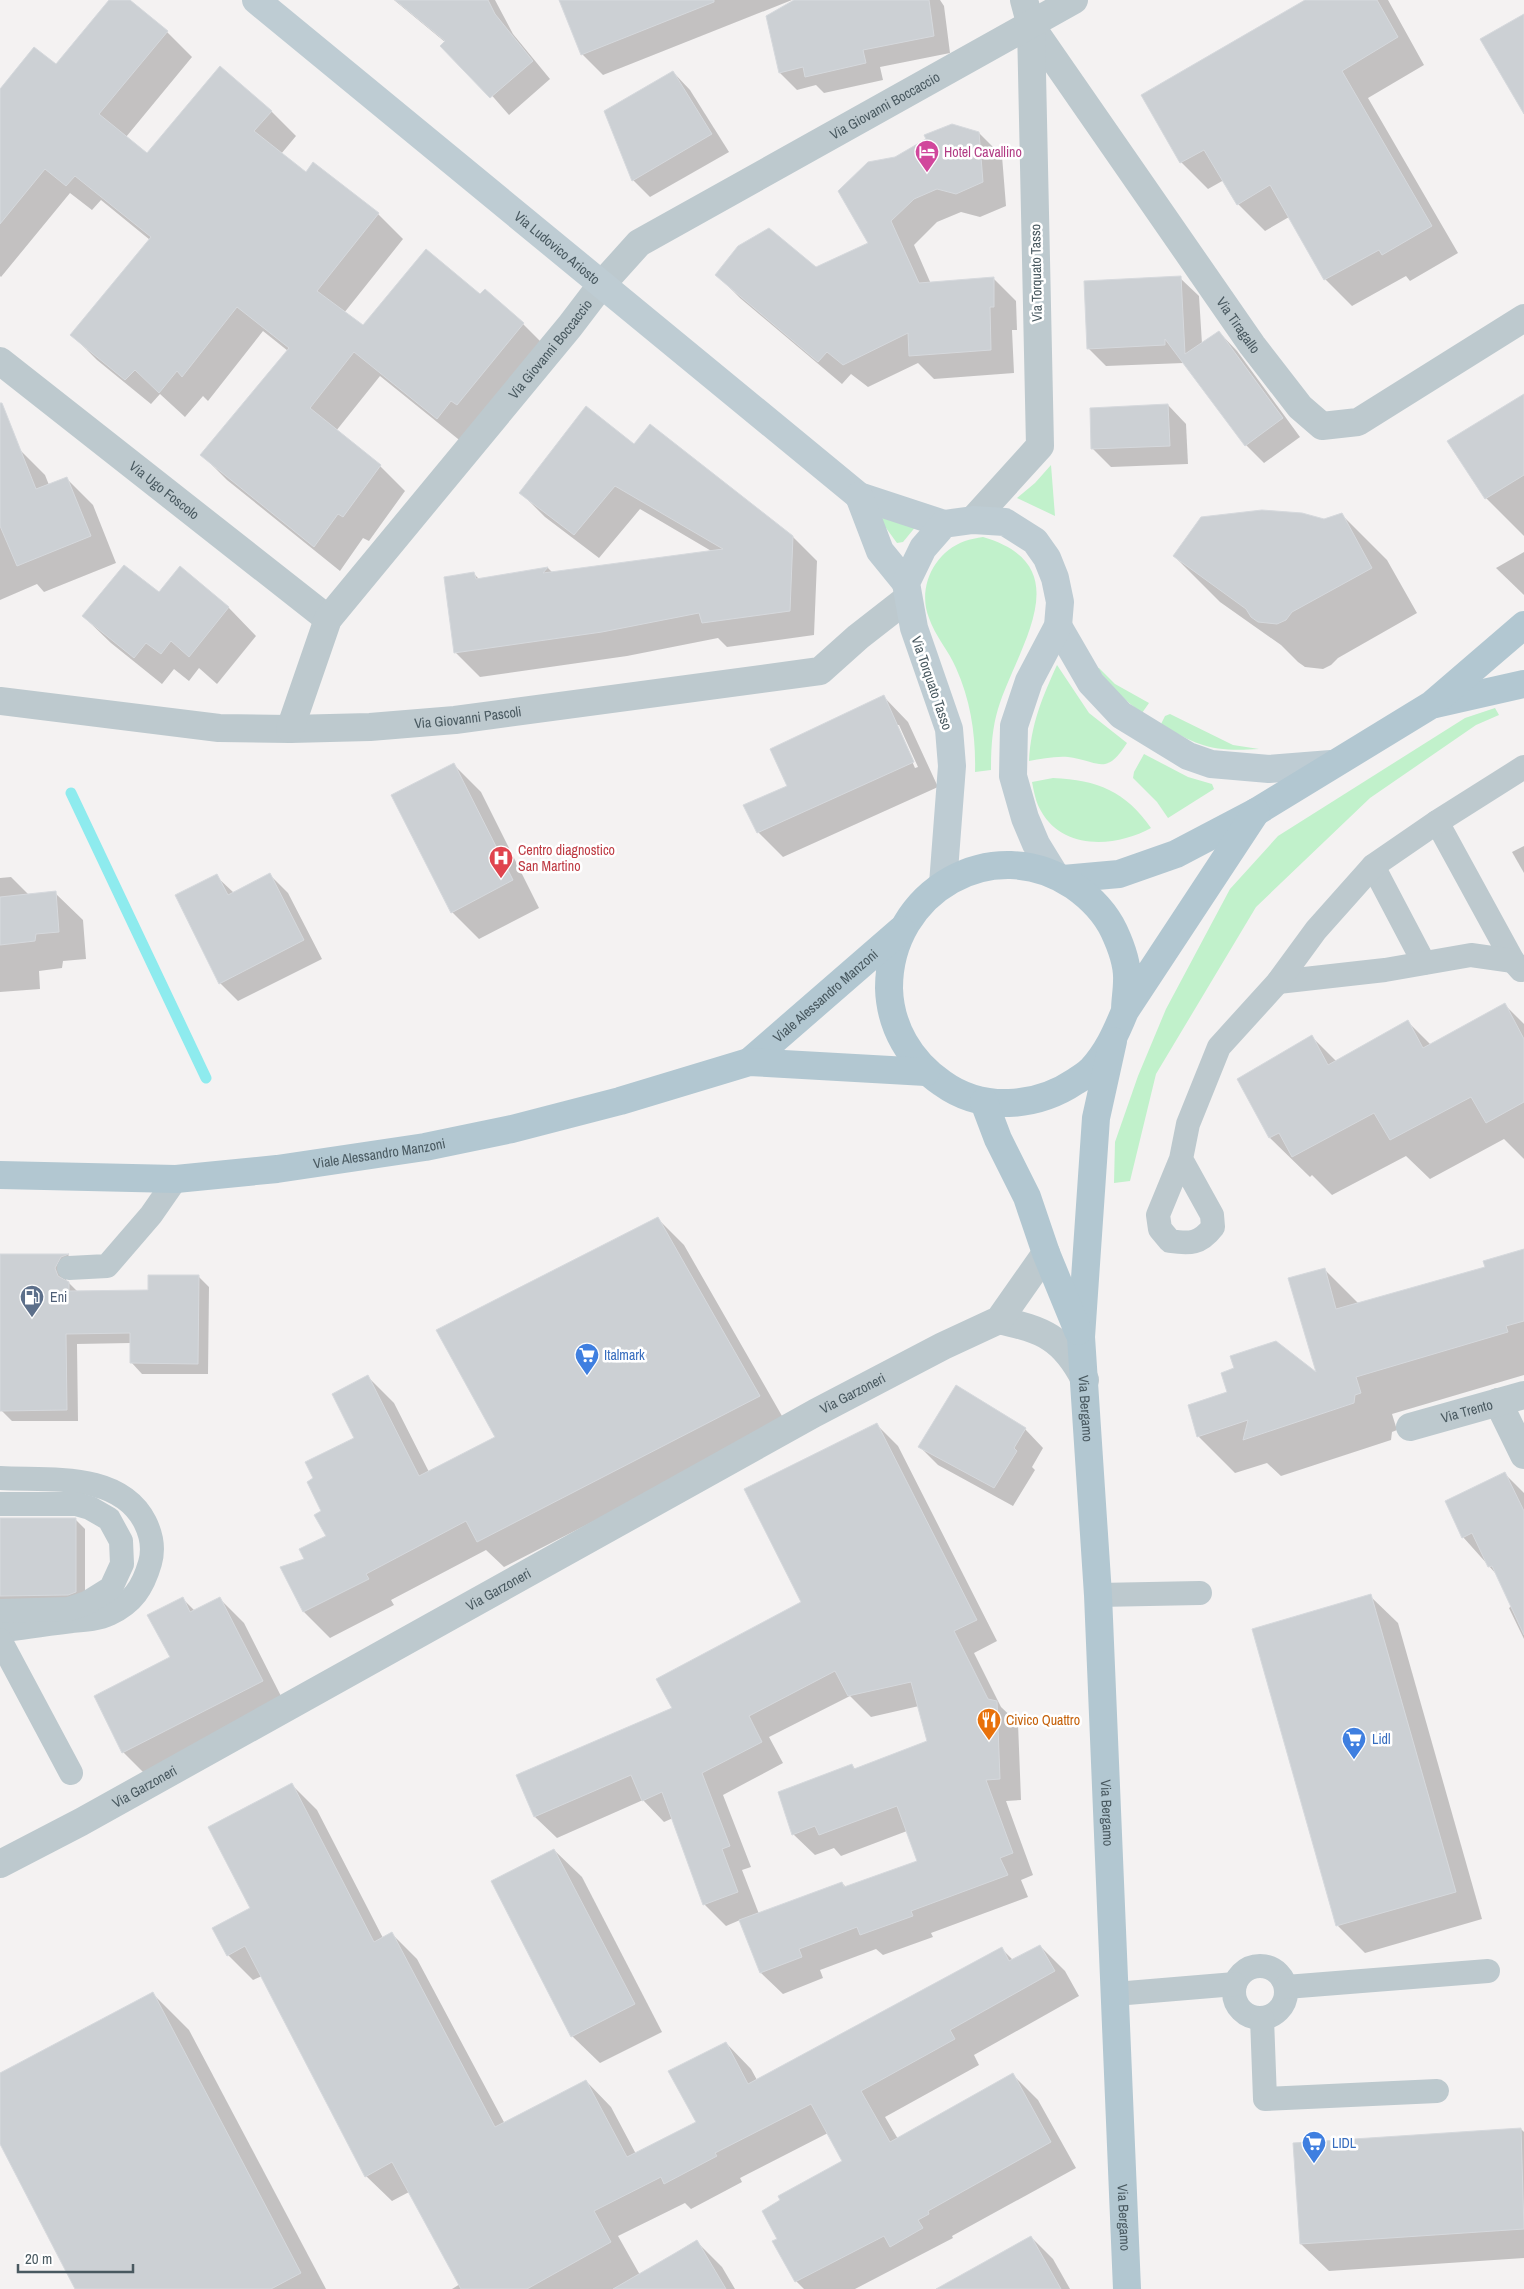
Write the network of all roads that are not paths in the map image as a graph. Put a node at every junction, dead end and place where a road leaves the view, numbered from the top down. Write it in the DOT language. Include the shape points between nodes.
graph roads {
  1 [pos="256,0"];
  2 [pos="1074,0"];
  3 [pos="1028,13"];
  4 [pos="602,284"];
  5 [pos="1524,318"];
  6 [pos="0,361"];
  7 [pos="859,496"];
  8 [pos="973,520"];
  9 [pos="944,524"];
  10 [pos="907,591"];
  11 [pos="328,619"];
  12 [pos="1524,625"];
  13 [pos="1058,626"];
  14 [pos="1524,684"];
  15 [pos="0,701"];
  16 [pos="1431,705"];
  17 [pos="290,729"];
  18 [pos="1331,764"];
  19 [pos="1524,767"];
  20 [pos="1256,812"];
  21 [pos="1437,822"];
  22 [pos="1374,866"];
  23 [pos="1059,877"];
  24 [pos="943,884"];
  25 [pos="902,930"];
  26 [pos="1424,963"];
  27 [pos="1519,967"];
  28 [pos="1278,982"];
  29 [pos="1124,1011"];
  30 [pos="1113,1041"];
  31 [pos="749,1062"];
  32 [pos="926,1072"];
  33 [pos="984,1102"];
  34 [pos="1181,1159"];
  35 [pos="0,1176"];
  36 [pos="176,1179"];
  37 [pos="1046,1253"];
  38 [pos="69,1268"];
  39 [pos="999,1320"];
  40 [pos="1081,1337"];
  41 [pos="1085,1380"];
  42 [pos="1524,1395"];
  43 [pos="1498,1402"];
  44 [pos="1410,1427"];
  45 [pos="1524,1455"];
  46 [pos="0,1478"];
  47 [pos="0,1504"];
  48 [pos="1200,1594"];
  49 [pos="1098,1595"];
  50 [pos="0,1611"];
  51 [pos="0,1631"];
  52 [pos="0,1640"];
  53 [pos="71,1773"];
  54 [pos="0,1864"];
  55 [pos="1488,1971"];
  56 [pos="1235,1984"];
  57 [pos="1286,1987"];
  58 [pos="1114,1994"];
  59 [pos="1262,2018"];
  60 [pos="1437,2091"];
  61 [pos="1127,2289"];
  1 -- 4 [label="street, Via Ludovico Ariosto"];
  2 -- 3 [label="street, Via Giovanni Boccaccio"];
  3 -- 4 [label="street, Via Giovanni Boccaccio" via="995,44 640,243"];
  3 -- 5 [label="street, Via Tiragallo" via="1252,345 1300,407 1322,426 1358,422"];
  3 -- 8 [label="street, Via Torquato Tasso" via="1040,446"];
  4 -- 7 [label="street, Via Ludovico Ariosto"];
  4 -- 11 [label="street, Via Giovanni Boccaccio"];
  6 -- 11 [label="street, Via Ugo Foscolo"];
  7 -- 9 [label="street, Via Ludovico Ariosto"];
  7 -- 10 [label="street, Via Ludovico Ariosto" via="880,551"];
  8 -- 9 [label="street"];
  8 -- 13 [label="street" via="1005,522 1035,541 1055,578 1060,602"];
  9 -- 10 [label="street" via="923,548"];
  10 -- 17 [label="street, Via Giovanni Pascoli" via="820,671 455,720"];
  10 -- 24 [label="street, Via Torquato Tasso" via="914,628 949,729 952,766"];
  11 -- 17 [label="street, Via Giovanni Boccaccio"];
  12 -- 16 [label="main road"];
  13 -- 18 [label="street" via="1091,683 1121,715 1188,756 1211,764 1269,769"];
  13 -- 23 [label="street" via="1029,681 1014,726 1014,776 1036,844"];
  14 -- 16 [label="main road"];
  15 -- 17 [label="street, Via Giovanni Pascoli" via="219,728"];
  16 -- 18 [label="main road"];
  18 -- 20 [label="main road"];
  19 -- 21 [label="lane"];
  20 -- 23 [label="main road" via="1176,854 1119,874"];
  20 -- 29 [label="main road"];
  21 -- 22 [label="lane"];
  21 -- 27 [label="lane"];
  22 -- 26 [label="lane"];
  22 -- 28 [label="lane" via="1316,930"];
  23 -- 24 [label="main road" via="1027,867 998,865 970,871"];
  23 -- 29 [label="main road" via="1088,896 1109,920 1119,942 1128,980"];
  24 -- 25 [label="main road" via="919,904"];
  25 -- 31 [label="main road, Viale Alessandro Manzoni"];
  25 -- 32 [label="main road" via="889,966 890,1005 902,1042"];
  26 -- 27 [label="lane" via="1471,956"];
  26 -- 28 [label="lane"];
  28 -- 34 [label="lane" via="1219,1048 1188,1124"];
  29 -- 30 [label="main road"];
  30 -- 33 [label="main road" via="1090,1071 1059,1093 1022,1103"];
  30 -- 40 [label="main road, Via Bergamo" via="1096,1118"];
  31 -- 32 [label="main road, Viale Alessandro Manzoni"];
  31 -- 36 [label="main road, Viale Alessandro Manzoni" via="620,1101 425,1147 277,1169"];
  32 -- 33 [label="main road" via="953,1091"];
  33 -- 37 [label="main road, Via Bergamo" via="998,1139 1028,1197"];
  35 -- 36 [label="main road, Viale Alessandro Manzoni"];
  36 -- 38 [label="lane" via="151,1215 107,1266"];
  37 -- 39 [label="street"];
  37 -- 40 [label="main road, Via Bergamo"];
  39 -- 41 [label="street" via="1046,1333 1075,1361"];
  39 -- 54 [label="street, Via Garzoneri" via="815,1413"];
  40 -- 41 [label="main road, Via Bergamo"];
  41 -- 49 [label="main road, Via Bergamo"];
  42 -- 43 [label="street, Via Trento"];
  43 -- 44 [label="street, Via Trento"];
  43 -- 45 [label="street"];
  46 -- 51 [label="lane" via="78,1482 106,1487 127,1499 140,1512 149,1532 152,1555 144,1584 129,1602 108,1615"];
  47 -- 50 [label="lane" via="76,1504 90,1508 109,1520 121,1541 122,1564 110,1588 87,1603 69,1609"];
  48 -- 49 [label="lane"];
  49 -- 58 [label="main road, Via Bergamo"];
  52 -- 53 [label="lane"];
  55 -- 57 [label="lane"];
  56 -- 57 [label="lane" via="1246,1970 1262,1966 1278,1972"];
  56 -- 58 [label="lane"];
  56 -- 59 [label="lane" via="1235,2001 1240,2008 1254,2018"];
  57 -- 59 [label="lane" via="1281,2009"];
  58 -- 61 [label="main road, Via Bergamo"];
  59 -- 60 [label="lane" via="1265,2099"];
}
